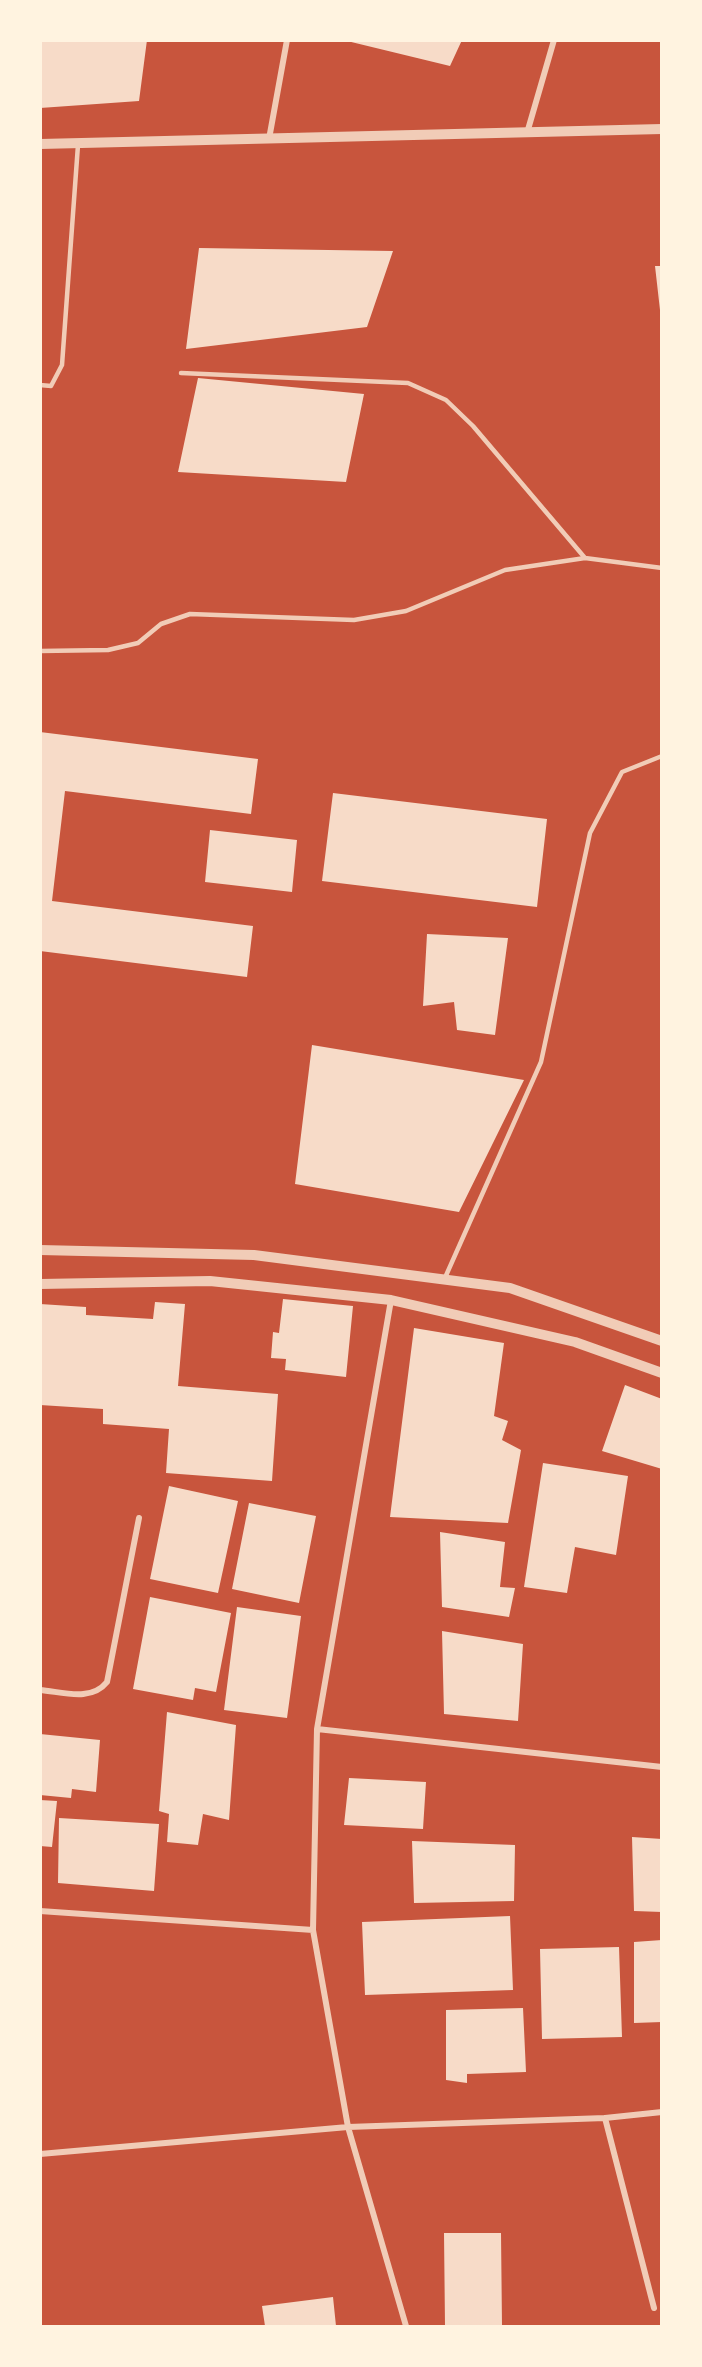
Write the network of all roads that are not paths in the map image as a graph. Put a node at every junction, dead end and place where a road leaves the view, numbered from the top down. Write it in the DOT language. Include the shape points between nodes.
graph roads {
  1 [pos="286,40"];
  2 [pos="554,40"];
  3 [pos="662,129"];
  4 [pos="527,134"];
  5 [pos="269,139"];
  6 [pos="40,144"];
  7 [pos="78,144"];
  8 [pos="181,373"];
  9 [pos="40,385"];
  10 [pos="585,558"];
  11 [pos="662,568"];
  12 [pos="40,651"];
  13 [pos="662,756"];
  14 [pos="40,1250"];
  15 [pos="444,1280"];
  16 [pos="40,1284"];
  17 [pos="391,1300"];
  18 [pos="662,1341"];
  19 [pos="662,1373"];
  20 [pos="139,1518"];
  21 [pos="40,1690"];
  22 [pos="317,1728"];
  23 [pos="662,1767"];
  24 [pos="40,1911"];
  25 [pos="313,1930"];
  26 [pos="662,2112"];
  27 [pos="605,2118"];
  28 [pos="348,2127"];
  29 [pos="40,2154"];
  30 [pos="654,2308"];
  31 [pos="406,2326"];
  1 -- 5 [label="street"];
  2 -- 4 [label="street"];
  3 -- 4 [label="street"];
  4 -- 5 [label="street"];
  5 -- 7 [label="street"];
  6 -- 7 [label="street"];
  7 -- 9 [label="lane" via="63,365 51,386"];
  8 -- 10 [label="lane" via="408,383 446,400"];
  10 -- 11 [label="lane"];
  10 -- 12 [label="lane" via="505,570 406,611 354,620 190,614 161,624 138,643 108,650"];
  13 -- 15 [label="lane" via="622,772 590,833 542,1062"];
  14 -- 15 [label="street" via="254,1255"];
  15 -- 18 [label="street" via="510,1288"];
  16 -- 17 [label="street" via="210,1281"];
  17 -- 19 [label="street" via="575,1342"];
  17 -- 22 [label="street"];
  20 -- 21 [label="street" via="107,1682 99,1691 86,1695"];
  22 -- 23 [label="street"];
  22 -- 25 [label="street"];
  24 -- 25 [label="street"];
  25 -- 28 [label="street"];
  26 -- 27 [label="street"];
  27 -- 28 [label="street"];
  27 -- 30 [label="street"];
  28 -- 29 [label="street"];
  28 -- 31 [label="street"];
}
